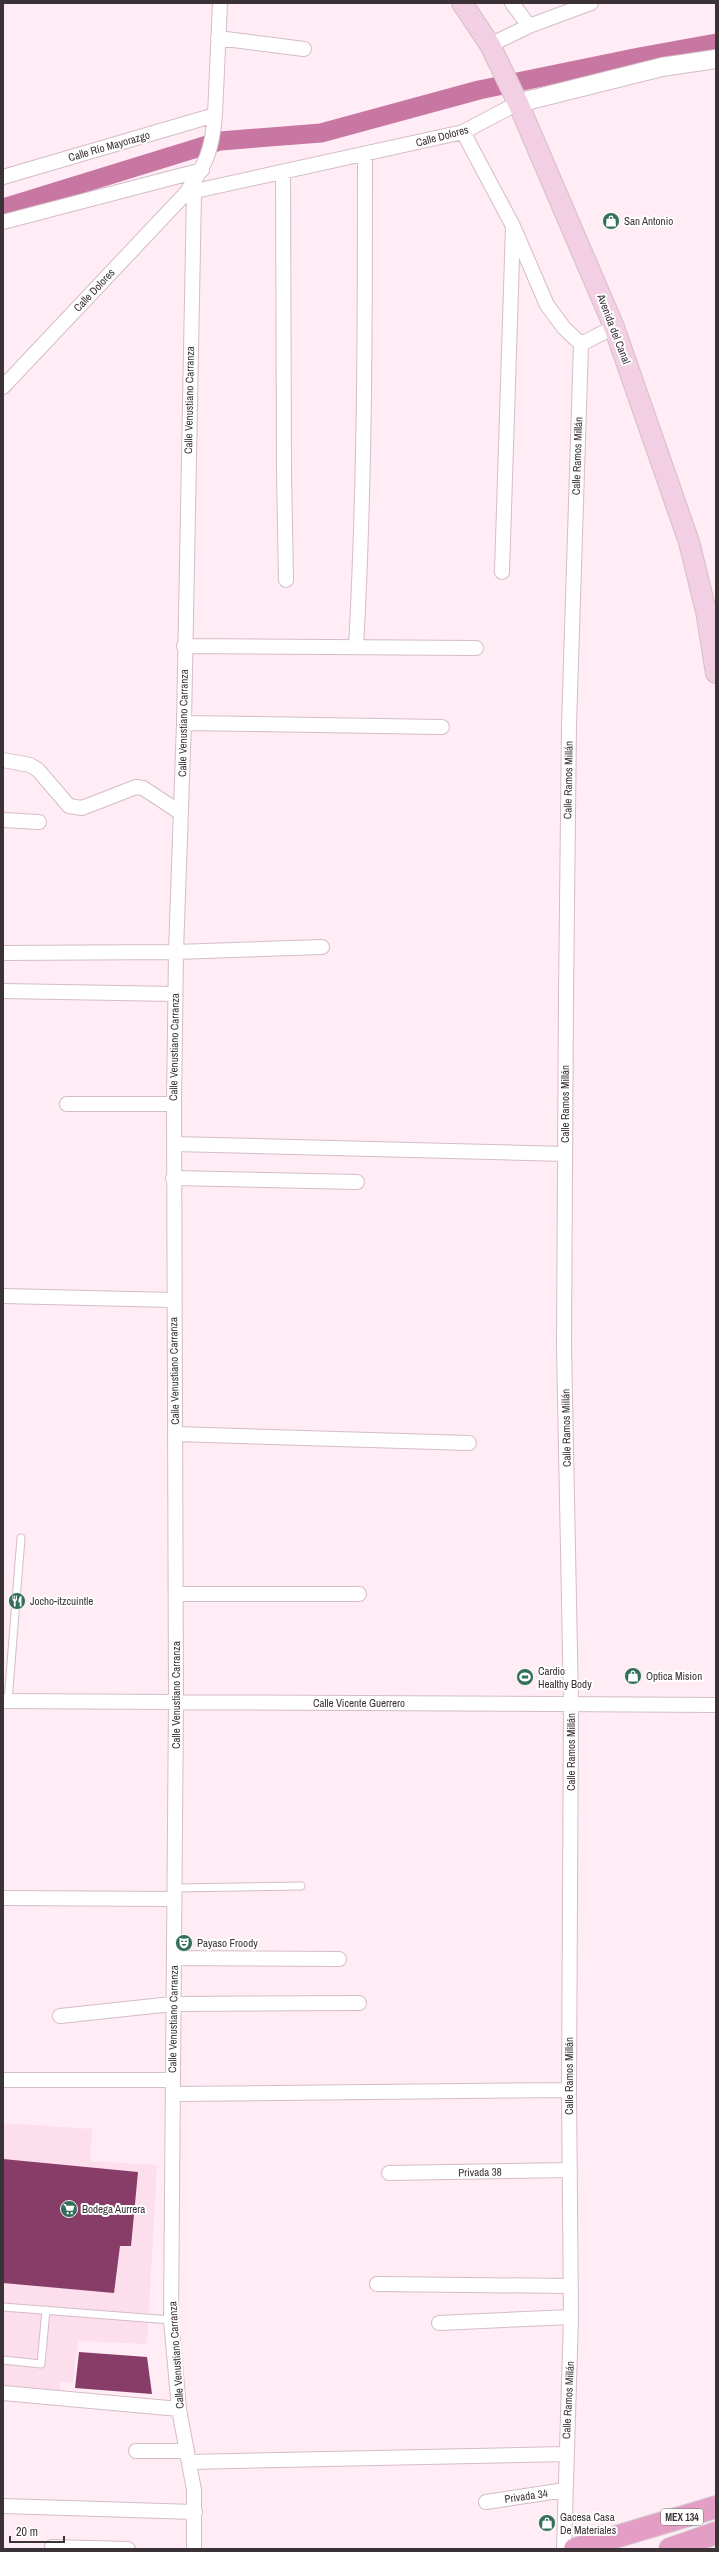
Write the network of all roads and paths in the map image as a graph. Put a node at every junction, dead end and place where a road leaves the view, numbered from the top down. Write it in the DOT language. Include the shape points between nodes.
graph roads {
  1 [pos="220,3"];
  2 [pos="462,3"];
  3 [pos="512,3"];
  4 [pos="591,3"];
  5 [pos="529,26"];
  6 [pos="218,38"];
  7 [pos="490,45"];
  8 [pos="304,49"];
  9 [pos="716,59"];
  10 [pos="515,96"];
  11 [pos="215,115"];
  12 [pos="463,132"];
  13 [pos="365,155"];
  14 [pos="202,170"];
  15 [pos="284,173"];
  16 [pos="3,177"];
  17 [pos="190,192"];
  18 [pos="3,222"];
  19 [pos="513,226"];
  20 [pos="614,327"];
  21 [pos="581,344"];
  22 [pos="3,387"];
  23 [pos="502,572"];
  24 [pos="286,580"];
  25 [pos="184,646"];
  26 [pos="356,647"];
  27 [pos="476,648"];
  28 [pos="716,673"];
  29 [pos="184,723"];
  30 [pos="442,727"];
  31 [pos="3,760"];
  32 [pos="181,813"];
  33 [pos="3,820"];
  34 [pos="39,822"];
  35 [pos="322,947"];
  36 [pos="176,952"];
  37 [pos="3,953"];
  38 [pos="3,991"];
  39 [pos="175,994"];
  40 [pos="67,1104"];
  41 [pos="174,1104"];
  42 [pos="174,1144"];
  43 [pos="564,1154"];
  44 [pos="173,1178"];
  45 [pos="357,1182"];
  46 [pos="3,1296"];
  47 [pos="173,1300"];
  48 [pos="175,1434"];
  49 [pos="469,1443"];
  50 [pos="21,1538"];
  51 [pos="176,1594"];
  52 [pos="359,1594"];
  53 [pos="5,1701"];
  54 [pos="176,1702"];
  55 [pos="571,1703"];
  56 [pos="716,1704"];
  57 [pos="301,1886"];
  58 [pos="174,1893"];
  59 [pos="3,1898"];
  60 [pos="174,1958"];
  61 [pos="339,1959"];
  62 [pos="359,2003"];
  63 [pos="172,2004"];
  64 [pos="60,2016"];
  65 [pos="3,2080"];
  66 [pos="173,2087"];
  67 [pos="569,2090"];
  68 [pos="570,2170"];
  69 [pos="389,2173"];
  70 [pos="377,2284"];
  71 [pos="570,2286"];
  72 [pos="3,2307"];
  73 [pos="46,2310"];
  74 [pos="571,2318"];
  75 [pos="171,2320"];
  76 [pos="439,2323"];
  77 [pos="3,2360"];
  78 [pos="3,2393"];
  79 [pos="179,2409"];
  80 [pos="136,2451"];
  81 [pos="565,2454"];
  82 [pos="188,2456"];
  83 [pos="565,2490"];
  84 [pos="716,2501"];
  85 [pos="486,2502"];
  86 [pos="3,2506"];
  87 [pos="716,2507"];
  88 [pos="195,2512"];
  89 [pos="648,2527"];
  90 [pos="710,2537"];
  91 [pos="52,2547"];
  92 [pos="128,2549"];
  93 [pos="194,2549"];
  94 [pos="564,2549"];
  95 [pos="575,2549"];
  96 [pos="670,2549"];
  1 -- 6 [label="street, Calle Dolores"];
  2 -- 7 [label="main road, Avenida del Canal"];
  3 -- 5 [label="street"];
  4 -- 5 [label="street"];
  5 -- 7 [label="street"];
  6 -- 8 [label="street"];
  6 -- 11 [label="street, Calle Dolores"];
  7 -- 10 [label="main road, Avenida del Canal"];
  9 -- 10 [label="street, Calle Dolores" via="662,66"];
  10 -- 12 [label="street, Calle Dolores"];
  10 -- 20 [label="main road, Avenida del Canal"];
  11 -- 14 [label="street, Calle Dolores" via="214,132"];
  11 -- 16 [label="street, Calle Río Mayorazgo"];
  12 -- 13 [label="street, Calle Dolores"];
  12 -- 19 [label="street"];
  13 -- 15 [label="street, Calle Dolores"];
  13 -- 26 [label="street" via="366,404"];
  14 -- 17 [label="street, Calle Dolores"];
  14 -- 18 [label="street"];
  15 -- 17 [label="street, Calle Dolores"];
  15 -- 24 [label="street"];
  17 -- 22 [label="street, Calle Dolores"];
  17 -- 25 [label="street, Calle Venustiano Carranza"];
  19 -- 21 [label="street" via="547,305 564,328"];
  19 -- 23 [label="street"];
  20 -- 21 [label="street"];
  20 -- 28 [label="main road, Avenida del Canal" via="689,542 706,611"];
  21 -- 43 [label="street, Calle Ramos Millán" via="569,725"];
  25 -- 26 [label="street"];
  25 -- 29 [label="street, Calle Venustiano Carranza"];
  26 -- 27 [label="street"];
  29 -- 30 [label="street"];
  29 -- 32 [label="street, Calle Venustiano Carranza"];
  31 -- 32 [label="street" via="30,765 38,770 69,806 75,808 82,808 136,787 143,788"];
  32 -- 36 [label="street, Calle Venustiano Carranza"];
  33 -- 34 [label="street"];
  35 -- 36 [label="street"];
  36 -- 37 [label="street"];
  36 -- 39 [label="street, Calle Venustiano Carranza"];
  38 -- 39 [label="street"];
  39 -- 41 [label="street, Calle Venustiano Carranza"];
  40 -- 41 [label="street"];
  41 -- 42 [label="street, Calle Venustiano Carranza"];
  42 -- 43 [label="street"];
  42 -- 44 [label="street, Calle Venustiano Carranza"];
  43 -- 55 [label="street, Calle Ramos Millán" via="564,1346"];
  44 -- 45 [label="street"];
  44 -- 47 [label="street, Calle Venustiano Carranza"];
  46 -- 47 [label="street"];
  47 -- 48 [label="street, Calle Venustiano Carranza"];
  48 -- 49 [label="street"];
  48 -- 51 [label="street, Calle Venustiano Carranza"];
  50 -- 53 [label="lane"];
  51 -- 52 [label="street"];
  51 -- 54 [label="street, Calle Venustiano Carranza"];
  53 -- 54 [label="street, Calle Vicente Guerrero"];
  54 -- 55 [label="street, Calle Vicente Guerrero"];
  54 -- 58 [label="street, Calle Venustiano Carranza"];
  55 -- 56 [label="street, Calle Vicente Guerrero"];
  55 -- 67 [label="street, Calle Ramos Millán"];
  57 -- 58 [label="lane"];
  58 -- 59 [label="street"];
  58 -- 60 [label="street, Calle Venustiano Carranza"];
  60 -- 61 [label="street"];
  60 -- 63 [label="street, Calle Venustiano Carranza"];
  62 -- 63 [label="street"];
  63 -- 64 [label="street"];
  63 -- 66 [label="street, Calle Venustiano Carranza"];
  65 -- 66 [label="street"];
  66 -- 67 [label="street"];
  66 -- 75 [label="street, Calle Venustiano Carranza"];
  67 -- 68 [label="street, Calle Ramos Millán"];
  68 -- 69 [label="street, Privada 38"];
  68 -- 71 [label="street, Calle Ramos Millán"];
  70 -- 71 [label="street"];
  71 -- 74 [label="street, Calle Ramos Millán"];
  72 -- 73 [label="lane"];
  73 -- 75 [label="lane"];
  73 -- 77 [label="lane" via="41,2364"];
  74 -- 76 [label="street"];
  74 -- 81 [label="street, Calle Ramos Millán"];
  75 -- 79 [label="street, Calle Venustiano Carranza"];
  78 -- 79 [label="street"];
  79 -- 82 [label="street, Calle Venustiano Carranza"];
  80 -- 82 [label="street"];
  81 -- 82 [label="street"];
  81 -- 83 [label="street, Calle Ramos Millán"];
  82 -- 88 [label="street, Calle Venustiano Carranza"];
  83 -- 85 [label="street, Privada 34"];
  83 -- 94 [label="street, Calle Ramos Millán"];
  84 -- 89 [label="main road"];
  86 -- 88 [label="street"];
  87 -- 89 [label="main road, MEX 134"];
  88 -- 93 [label="street, Calle Venustiano Carranza"];
  89 -- 95 [label="main road, MEX 134"];
  90 -- 96 [label="main road, MEX 134"];
  91 -- 92 [label="street"];
}
